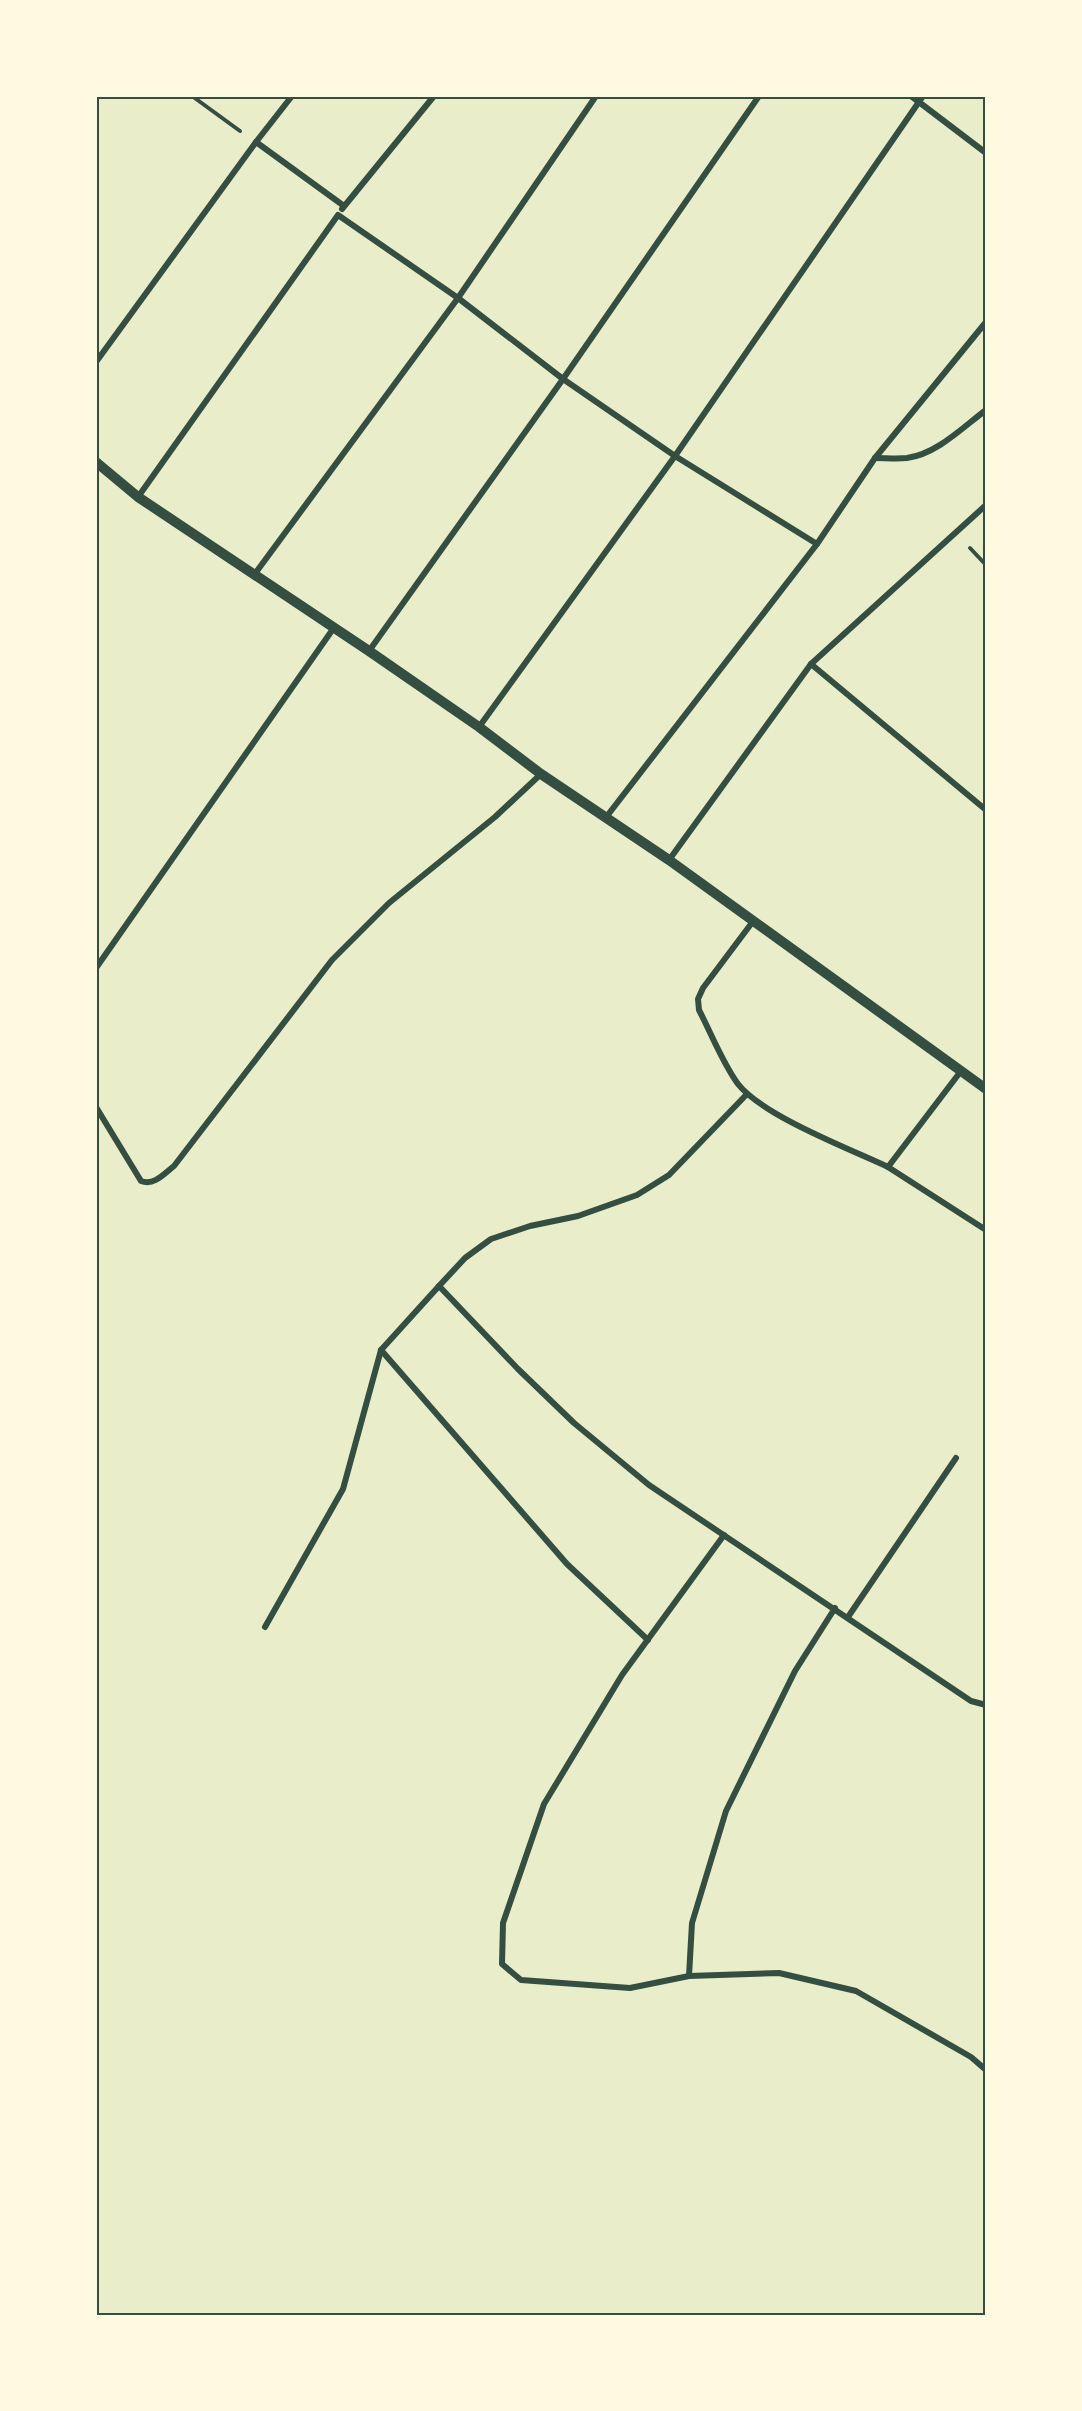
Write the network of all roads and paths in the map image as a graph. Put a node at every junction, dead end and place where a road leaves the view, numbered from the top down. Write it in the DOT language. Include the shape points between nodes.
graph roads {
  1 [pos="192,96"];
  2 [pos="292,96"];
  3 [pos="434,96"];
  4 [pos="596,96"];
  5 [pos="759,96"];
  6 [pos="911,96"];
  7 [pos="921,99"];
  8 [pos="256,142"];
  9 [pos="986,153"];
  10 [pos="344,206"];
  11 [pos="338,214"];
  12 [pos="458,298"];
  13 [pos="986,322"];
  14 [pos="96,362"];
  15 [pos="563,379"];
  16 [pos="986,410"];
  17 [pos="675,456"];
  18 [pos="874,458"];
  19 [pos="96,462"];
  20 [pos="138,497"];
  21 [pos="986,504"];
  22 [pos="818,544"];
  23 [pos="254,575"];
  24 [pos="333,629"];
  25 [pos="369,651"];
  26 [pos="811,664"];
  27 [pos="479,728"];
  28 [pos="541,774"];
  29 [pos="986,810"];
  30 [pos="607,816"];
  31 [pos="669,860"];
  32 [pos="754,920"];
  33 [pos="96,968"];
  34 [pos="961,1071"];
  35 [pos="986,1089"];
  36 [pos="747,1094"];
  37 [pos="96,1107"];
  38 [pos="888,1167"];
  39 [pos="986,1230"];
  40 [pos="439,1286"];
  41 [pos="381,1350"];
  42 [pos="956,1458"];
  43 [pos="724,1535"];
  44 [pos="835,1608"];
  45 [pos="848,1617"];
  46 [pos="264,1627"];
  47 [pos="648,1640"];
  48 [pos="986,1705"];
  49 [pos="689,1976"];
  50 [pos="986,2070"];
  1 -- 8 [label="path"];
  2 -- 8 [label="street"];
  3 -- 10 [label="street"];
  4 -- 12 [label="street"];
  5 -- 15 [label="street"];
  6 -- 7 [label="street"];
  7 -- 9 [label="street"];
  7 -- 17 [label="street"];
  8 -- 10 [label="street"];
  8 -- 14 [label="street"];
  10 -- 11 [label="street"];
  11 -- 12 [label="street"];
  11 -- 20 [label="street"];
  12 -- 15 [label="street"];
  12 -- 23 [label="street"];
  13 -- 18 [label="street"];
  15 -- 17 [label="street"];
  15 -- 25 [label="street"];
  16 -- 18 [label="street" via="923,454"];
  17 -- 22 [label="street"];
  17 -- 27 [label="street"];
  18 -- 22 [label="street"];
  19 -- 20 [label="street"];
  20 -- 23 [label="street"];
  21 -- 26 [label="street"];
  22 -- 30 [label="street"];
  23 -- 24 [label="street"];
  24 -- 25 [label="street"];
  24 -- 33 [label="street"];
  25 -- 27 [label="street"];
  26 -- 29 [label="street"];
  26 -- 31 [label="street"];
  27 -- 28 [label="street"];
  28 -- 30 [label="street"];
  28 -- 37 [label="street" via="495,817 389,903 332,960 174,1166 158,1179 141,1181"];
  30 -- 31 [label="street"];
  31 -- 32 [label="street"];
  32 -- 34 [label="street"];
  32 -- 36 [label="street" via="698,999 699,1010 737,1083"];
  34 -- 35 [label="street"];
  34 -- 38 [label="street"];
  36 -- 38 [label="street" via="789,1120"];
  36 -- 40 [label="street" via="669,1175 637,1195 578,1216 491,1239 465,1257"];
  38 -- 39 [label="street"];
  40 -- 41 [label="street"];
  40 -- 43 [label="street" via="574,1423 649,1485"];
  41 -- 46 [label="street" via="343,1489"];
  41 -- 47 [label="street" via="567,1564"];
  42 -- 45 [label="street"];
  43 -- 44 [label="street"];
  43 -- 47 [label="street"];
  44 -- 45 [label="street"];
  44 -- 49 [label="street" via="795,1671 726,1811 692,1923"];
  45 -- 48 [label="street" via="971,1701"];
  47 -- 49 [label="street" via="622,1675 544,1804 503,1923 502,1964 521,1980 630,1988"];
  49 -- 50 [label="street" via="779,1973 856,1990 971,2057"];
}
